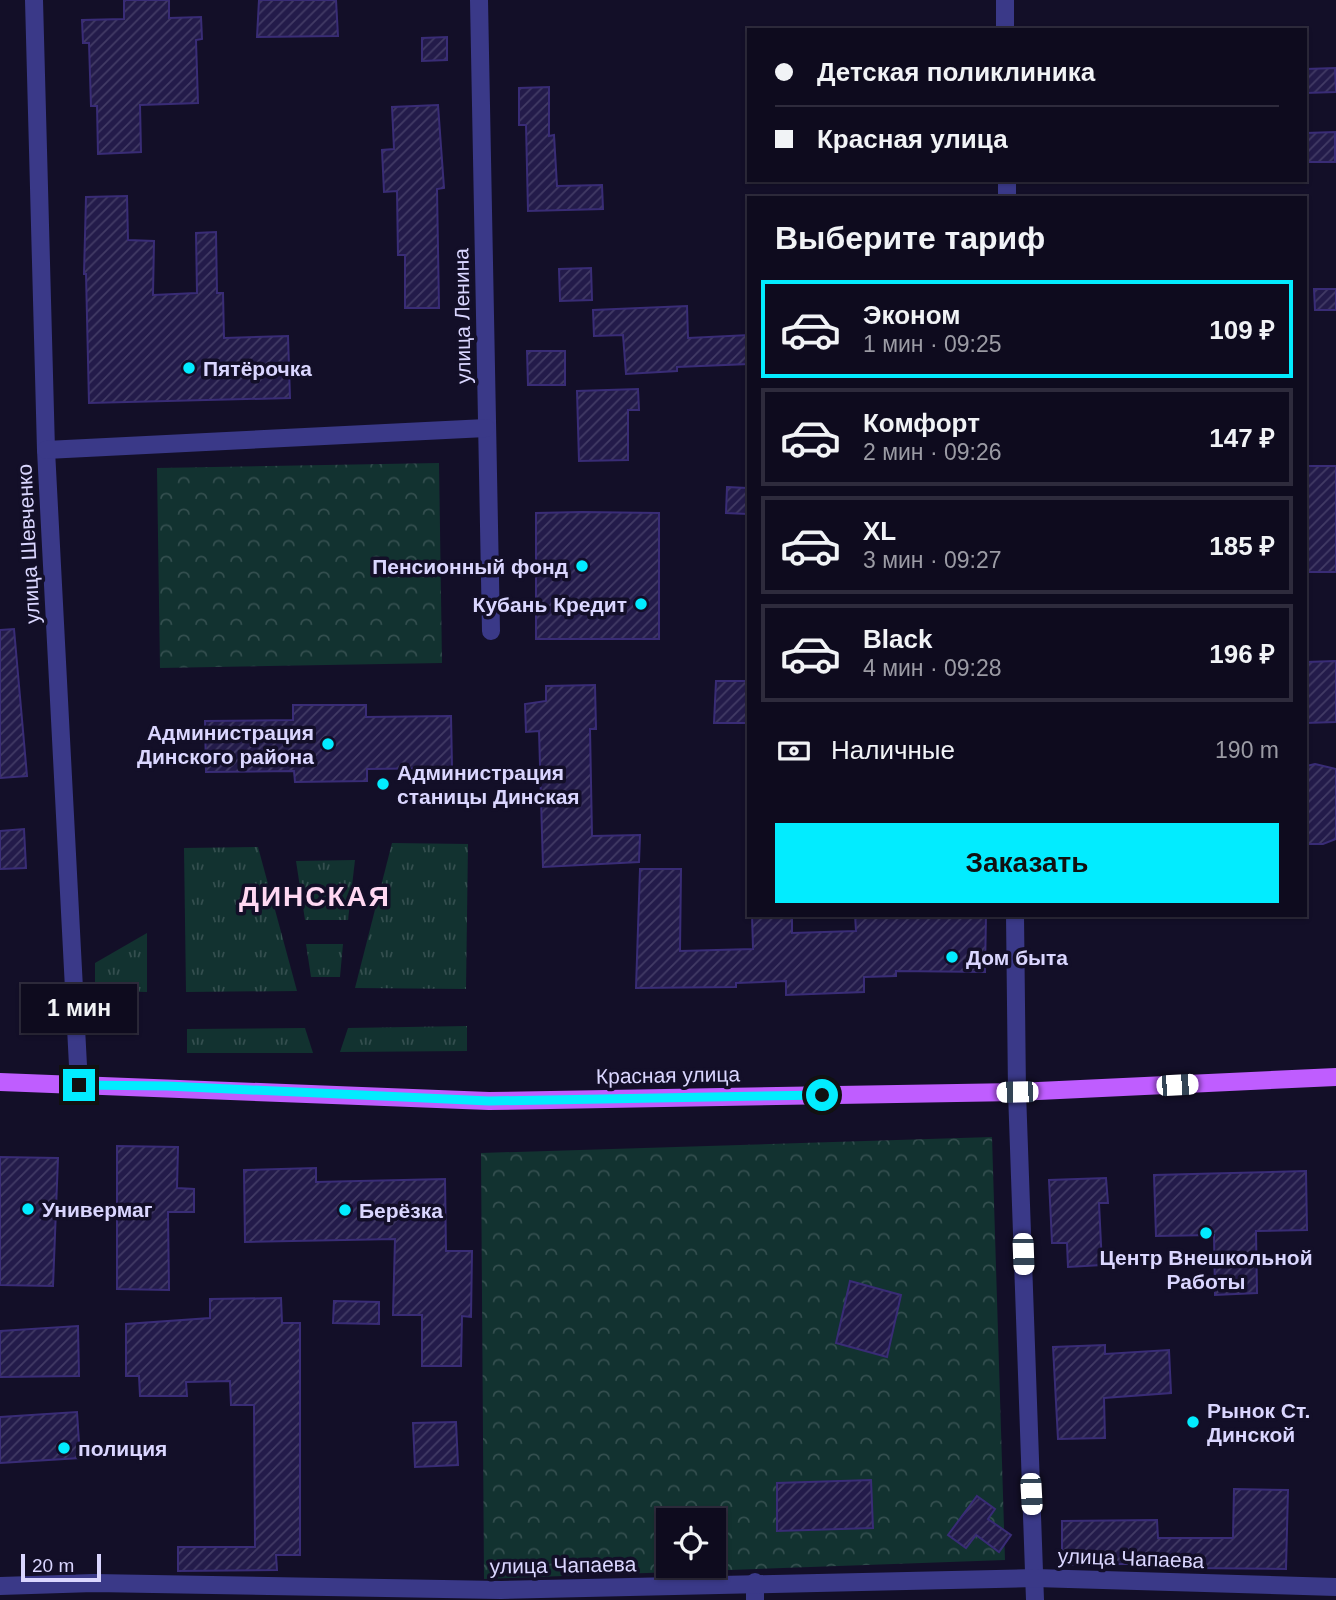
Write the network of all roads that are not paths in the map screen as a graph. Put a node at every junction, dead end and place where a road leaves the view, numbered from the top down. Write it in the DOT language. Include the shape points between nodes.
graph roads {
  1 [pos="34,0"];
  2 [pos="479,0"];
  3 [pos="1005,0"];
  4 [pos="1005,28"];
  5 [pos="486,428"];
  6 [pos="46,450"];
  7 [pos="491,631"];
  8 [pos="1015,917"];
  9 [pos="1336,1077"];
  10 [pos="0,1082"];
  11 [pos="79,1085"];
  12 [pos="1017,1092"];
  13 [pos="1035,1578"];
  14 [pos="0,1586"];
  15 [pos="1336,1587"];
  16 [pos="755,1591"];
  17 [pos="94,1592"];
  18 [pos="501,1595"];
  19 [pos="1035,1600"];
  1 -- 6 [label="street, улица Шевченко"];
  2 -- 5 [label="street, улица Ленина"];
  3 -- 4 [label="street"];
  5 -- 6 [label="street"];
  5 -- 7 [label="street, улица Ленина"];
  6 -- 11 [label="street, улица Шевченко"];
  8 -- 12 [label="street"];
  9 -- 12 [label="main road, Красная улица"];
  10 -- 11 [label="main road, Красная улица"];
  11 -- 12 [label="main road, Красная улица" via="489,1101"];
  12 -- 13 [label="street"];
  13 -- 15 [label="street, улица Чапаева"];
  13 -- 16 [label="street, улица Чапаева"];
  13 -- 19 [label="street"];
  14 -- 17 [label="street, улица Чапаева"];
  16 -- 18 [label="street, улица Чапаева"];
  17 -- 18 [label="street, улица Чапаева"];
}
